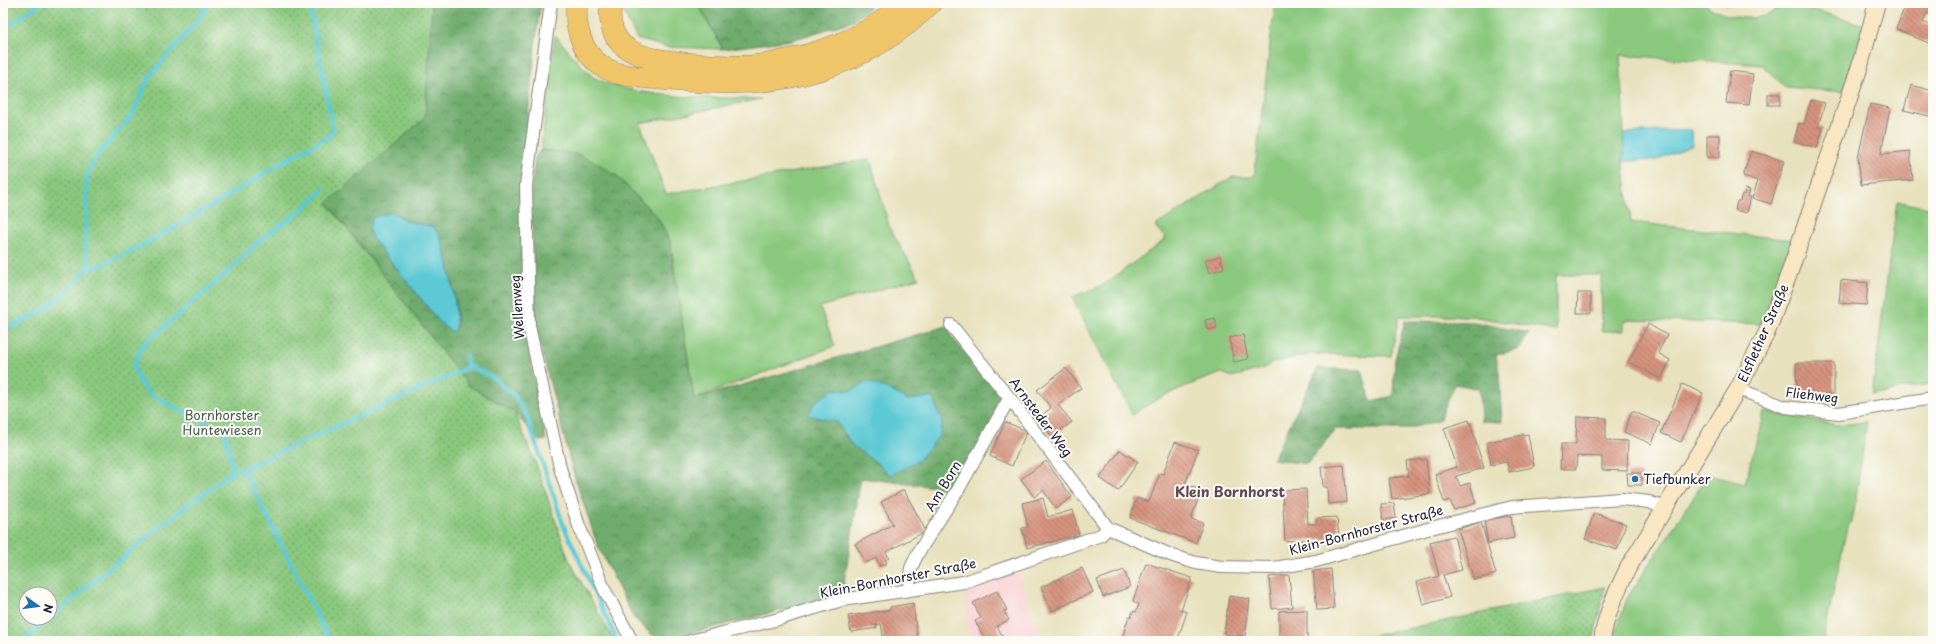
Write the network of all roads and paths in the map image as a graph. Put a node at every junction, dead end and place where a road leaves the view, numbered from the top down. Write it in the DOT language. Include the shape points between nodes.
graph roads {
  1 [pos="551,3"];
  2 [pos="577,3"];
  3 [pos="611,3"];
  4 [pos="903,3"];
  5 [pos="931,3"];
  6 [pos="1877,3"];
  7 [pos="951,325"];
  8 [pos="1738,389"];
  9 [pos="1933,398"];
  10 [pos="1011,400"];
  11 [pos="1664,508"];
  12 [pos="1108,528"];
  13 [pos="910,590"];
  14 [pos="632,641"];
  15 [pos="690,641"];
  16 [pos="1602,641"];
  1 -- 14 [label="street, Wellenweg" via="526,185 529,326 560,468 604,589"];
  2 -- 5 [label="highway" via="577,28 580,38 590,56 606,69 646,78 697,83 750,84 785,79 824,69 860,54 887,39"];
  3 -- 4 [label="highway" via="610,16 614,32 621,43 632,52 654,60 751,66 824,50 854,38 882,21"];
  6 -- 8 [label="main road, Elsflether Straße" via="1859,69 1790,272 1767,332"];
  7 -- 10 [label="street, Arnsteder Weg"];
  8 -- 9 [label="street, Fliehweg" via="1785,407 1839,413"];
  8 -- 11 [label="main road, Elsflether Straße"];
  10 -- 12 [label="street, Arnsteder Weg"];
  10 -- 13 [label="street, Am Born" via="1006,404 958,490 918,553 911,568"];
  11 -- 12 [label="street, Klein-Bornhorster Straße" via="1649,502 1621,499 1512,507 1316,561 1274,568 1221,568 1196,563"];
  11 -- 16 [label="main road, Elsflether Straße" via="1628,568 1615,596"];
  12 -- 13 [label="street, Klein-Bornhorster Straße" via="1101,535 970,580"];
  13 -- 15 [label="street, Klein-Bornhorster Straße" via="842,600"];
}
